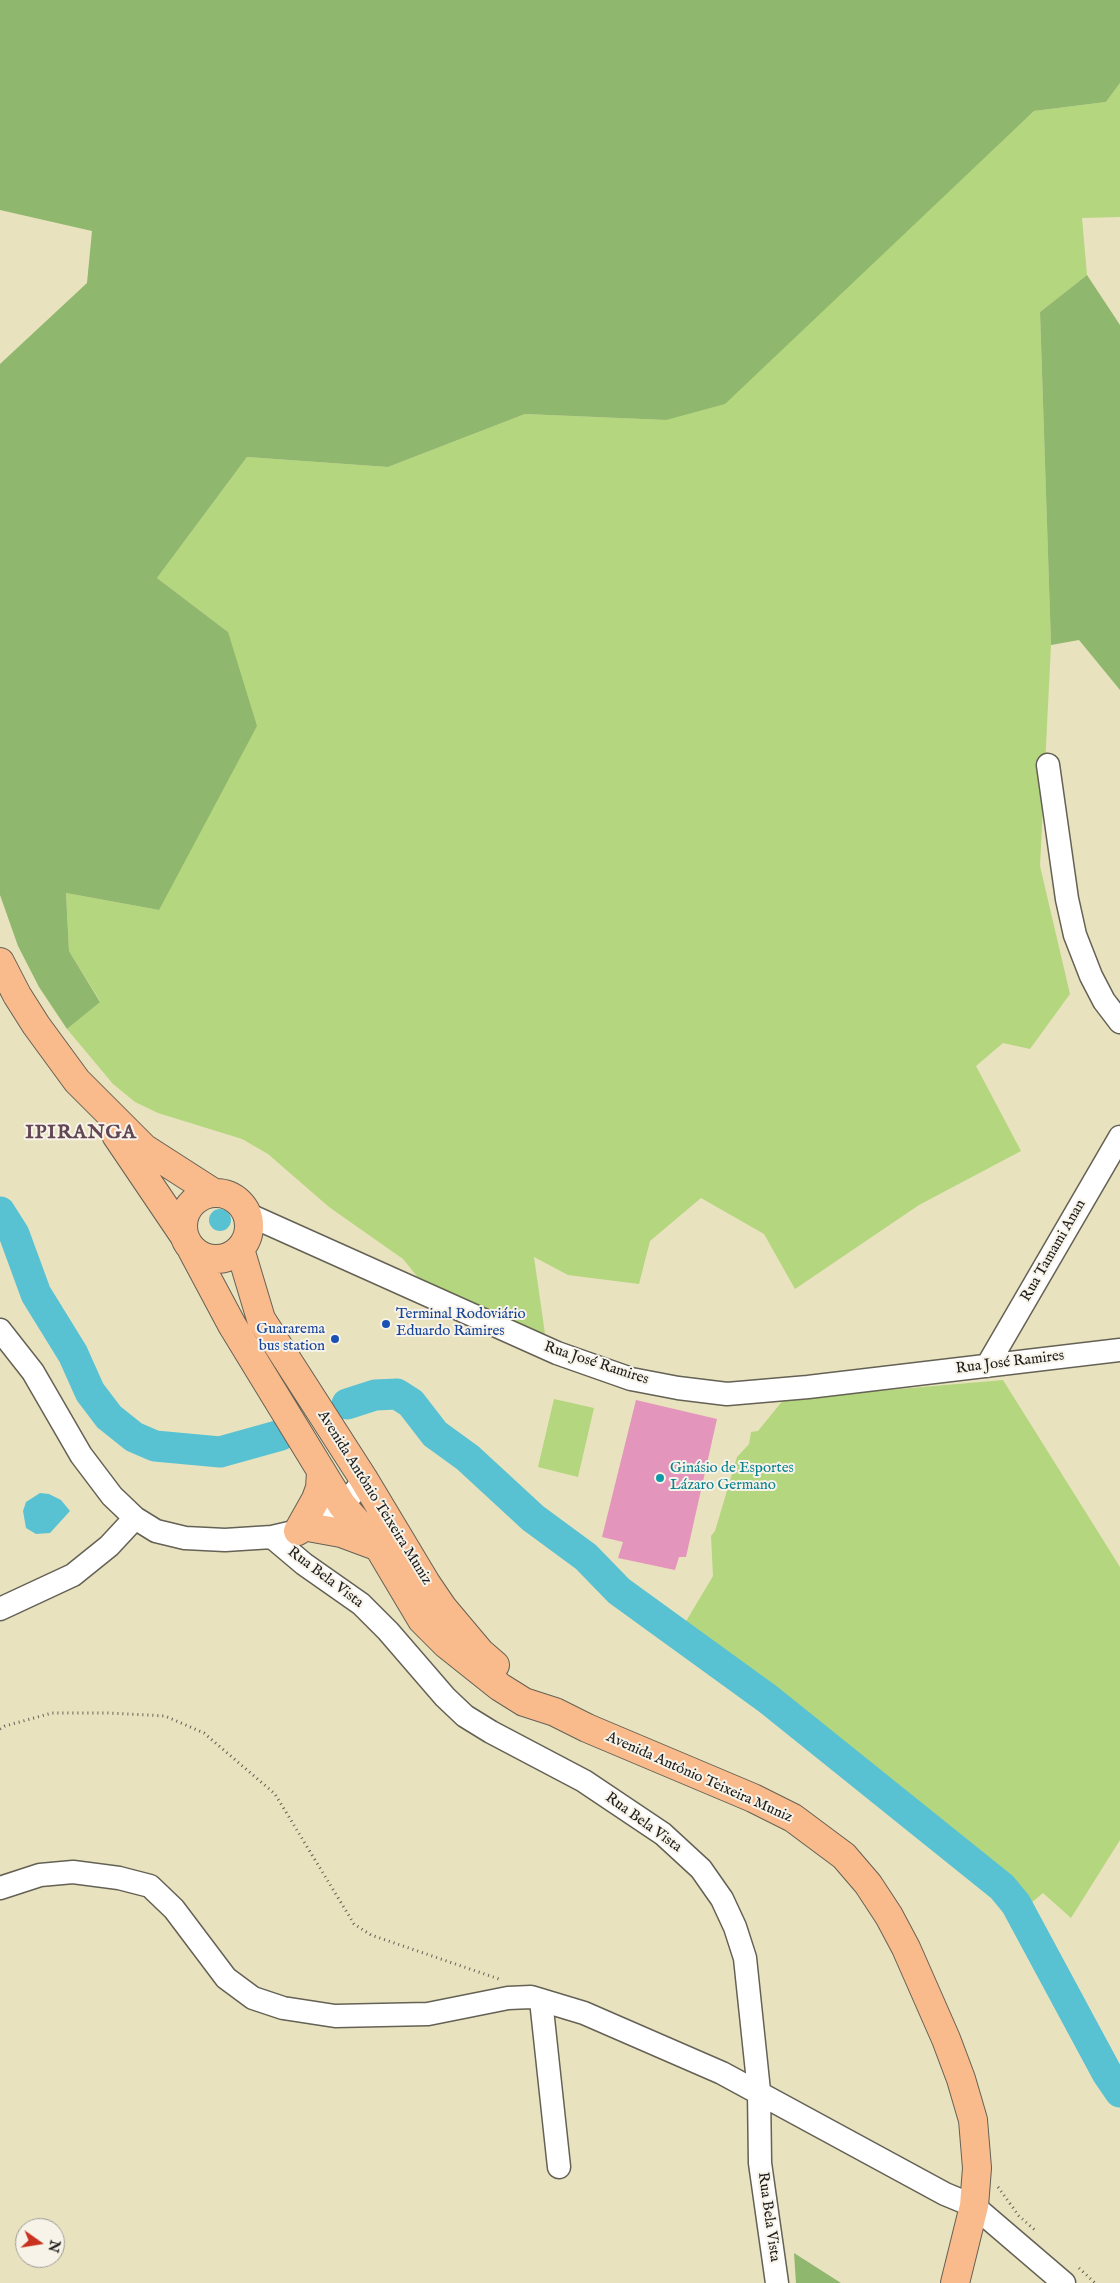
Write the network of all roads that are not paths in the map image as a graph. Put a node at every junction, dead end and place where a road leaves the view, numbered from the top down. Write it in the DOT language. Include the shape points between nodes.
graph roads {
  1 [pos="1048,765"];
  2 [pos="0,962"];
  3 [pos="1120,1022"];
  4 [pos="86,1090"];
  5 [pos="1120,1136"];
  6 [pos="214,1193"];
  7 [pos="247,1214"];
  8 [pos="188,1244"];
  9 [pos="240,1249"];
  10 [pos="0,1330"];
  11 [pos="1120,1350"];
  12 [pos="987,1366"];
  13 [pos="321,1472"];
  14 [pos="363,1478"];
  15 [pos="342,1505"];
  16 [pos="135,1518"];
  17 [pos="303,1529"];
  18 [pos="272,1537"];
  19 [pos="378,1546"];
  20 [pos="0,1609"];
  21 [pos="555,1712"];
  22 [pos="0,1888"];
  23 [pos="536,1998"];
  24 [pos="759,2091"];
  25 [pos="559,2167"];
  26 [pos="974,2206"];
  27 [pos="1069,2274"];
  28 [pos="777,2283"];
  29 [pos="955,2283"];
  1 -- 3 [label="street" via="1075,935 1099,993"];
  2 -- 4 [label="main road, Avenida Antônio Teixeira Muniz" via="36,1026"];
  4 -- 6 [label="main road, Avenida Antônio Teixeira Muniz" via="144,1148"];
  4 -- 8 [label="main road, Avenida Antônio Teixeira Muniz"];
  5 -- 12 [label="street, Rua Tamami Anan"];
  6 -- 7 [label="main road, Avenida Antônio Teixeira Muniz" via="235,1201"];
  6 -- 8 [label="main road" via="192,1203 186,1213 183,1225"];
  7 -- 9 [label="main road" via="249,1231"];
  7 -- 12 [label="street, Rua José Ramires" via="557,1353 631,1379 727,1394"];
  8 -- 9 [label="main road" via="205,1258 216,1260 229,1257"];
  8 -- 13 [label="main road, Avenida Antônio Teixeira Muniz" via="232,1325"];
  9 -- 14 [label="main road, Avenida Antônio Teixeira Muniz" via="261,1319"];
  10 -- 16 [label="street, Rua Bela Vista" via="33,1372 81,1456 112,1496"];
  11 -- 12 [label="street, Rua José Ramires"];
  13 -- 15 [label="main road, Avenida Antônio Teixeira Muniz"];
  13 -- 17 [label="main road" via="320,1488"];
  14 -- 15 [label="street, Rua Bela Vista"];
  14 -- 21 [label="main road, Avenida Antônio Teixeira Muniz" via="443,1608 480,1652"];
  15 -- 17 [label="street, Rua Bela Vista"];
  15 -- 19 [label="main road, Avenida Antônio Teixeira Muniz"];
  16 -- 18 [label="street, Rua Bela Vista" via="156,1531 184,1538"];
  16 -- 20 [label="street" via="109,1546 73,1575"];
  17 -- 18 [label="street, Rua Bela Vista"];
  17 -- 19 [label="main road" via="341,1533"];
  18 -- 24 [label="street, Rua Bela Vista" via="361,1604 465,1716 584,1781 663,1834 701,1869 722,1899 745,1958"];
  19 -- 21 [label="main road, Avenida Antônio Teixeira Muniz" via="422,1620 446,1644 524,1702"];
  21 -- 26 [label="main road, Avenida Antônio Teixeira Muniz" via="793,1818 844,1856 868,1884 906,1948 961,2079 973,2120 977,2168"];
  22 -- 23 [label="street" via="40,1875 73,1872 150,1886 174,1909 226,1978 253,1998 283,2008 334,2016 428,2014 508,1998"];
  23 -- 24 [label="street" via="584,2013 674,2050"];
  23 -- 25 [label="street"];
  24 -- 26 [label="street" via="946,2194"];
  24 -- 28 [label="street, Rua Bela Vista" via="760,2163"];
  26 -- 27 [label="street"];
  26 -- 29 [label="main road, Avenida Antônio Teixeira Muniz"];
}
